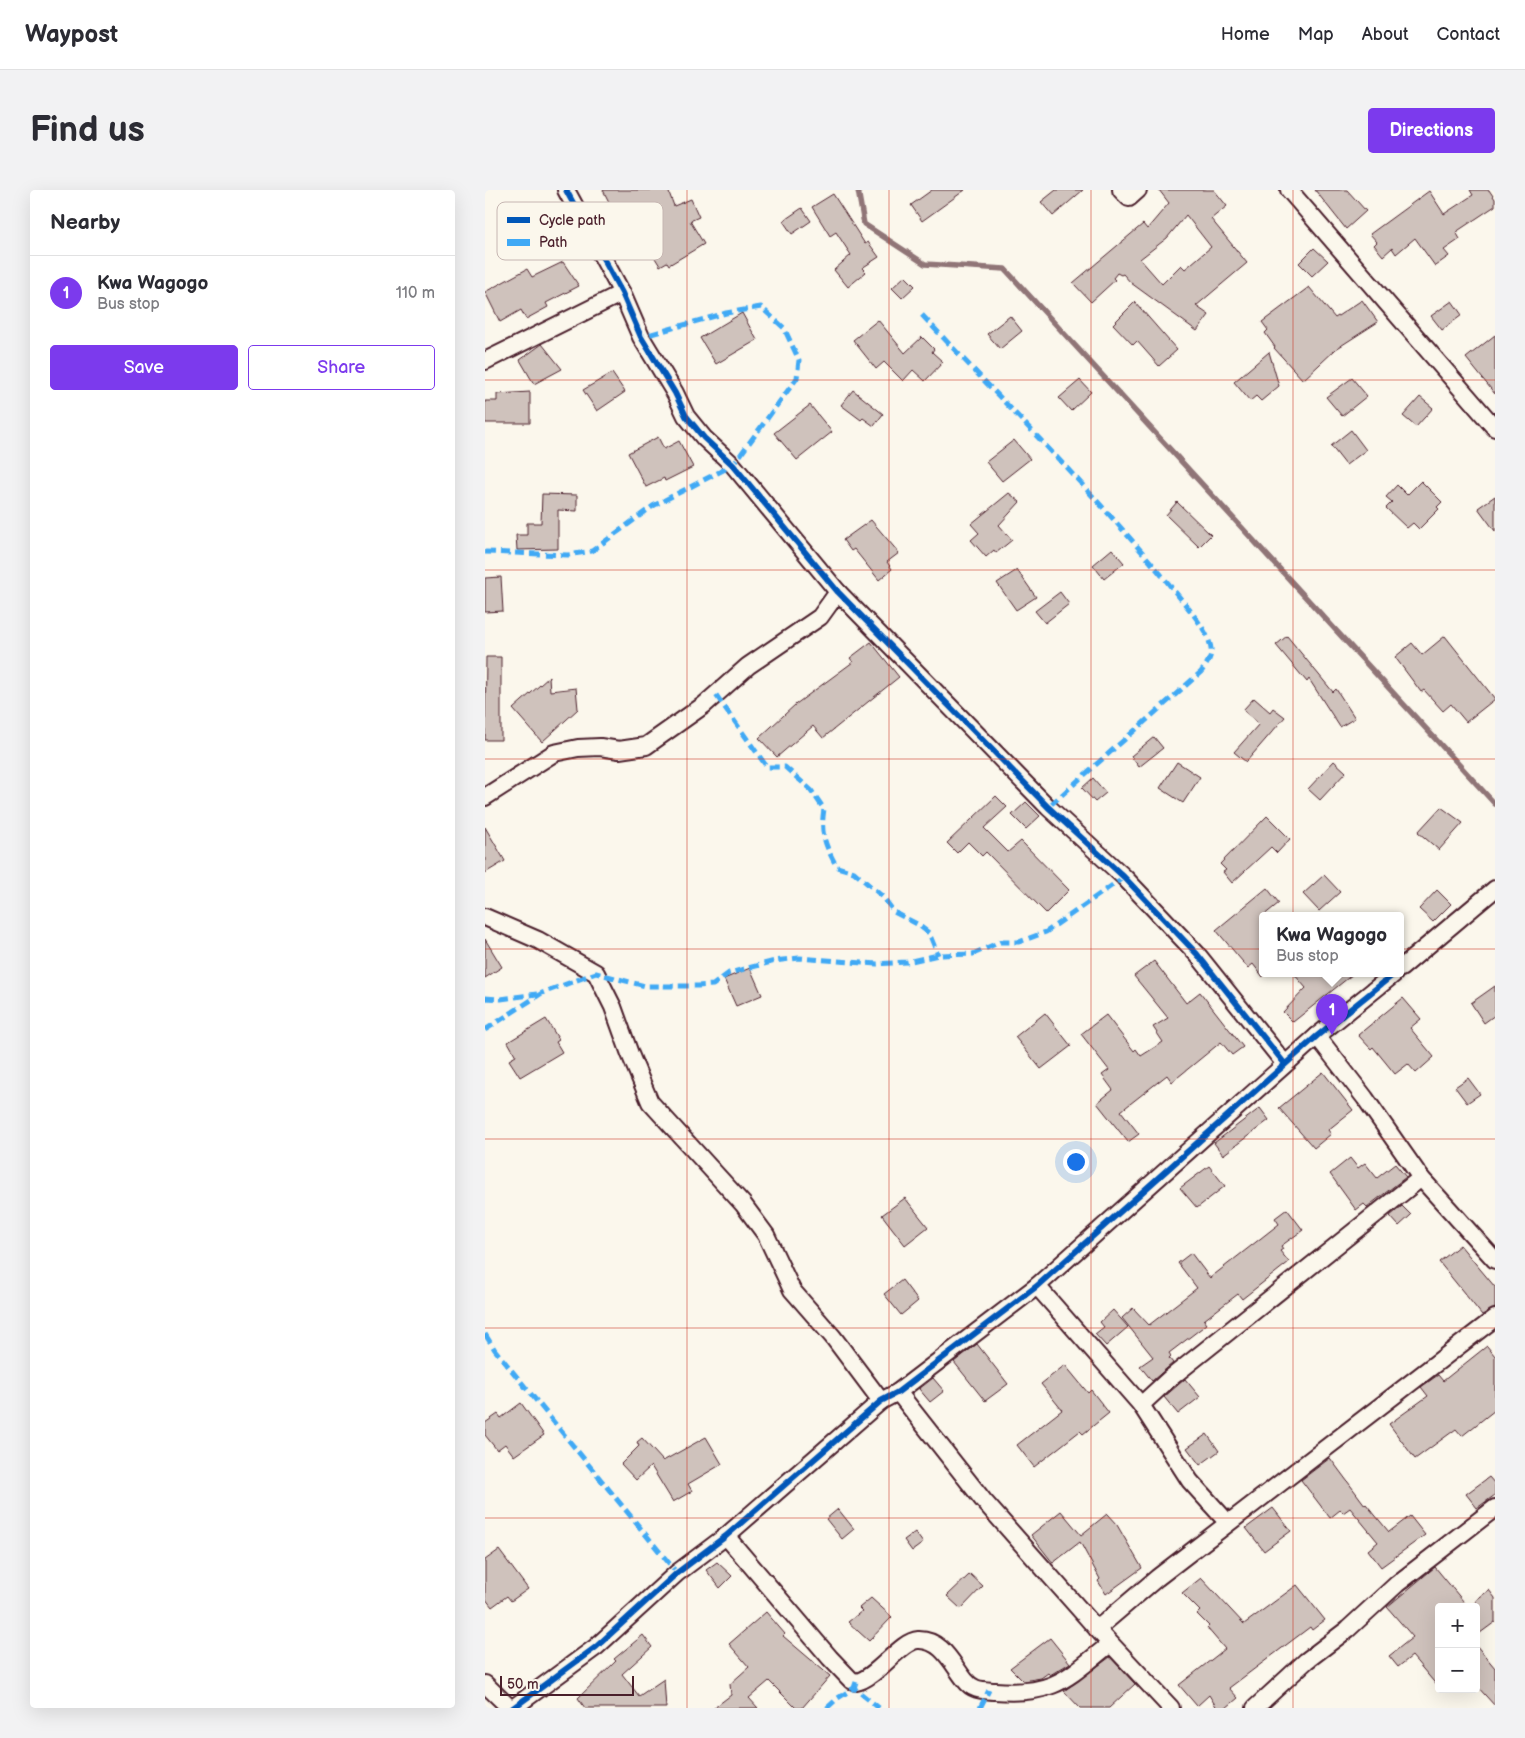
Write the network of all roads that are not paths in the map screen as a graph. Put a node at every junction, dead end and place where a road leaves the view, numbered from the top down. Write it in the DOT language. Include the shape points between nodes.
graph roads {
  1 [pos="566,190"];
  2 [pos="1121,190"];
  3 [pos="1138,190"];
  4 [pos="1289,190"];
  5 [pos="573,202"];
  6 [pos="604,260"];
  7 [pos="622,293"];
  8 [pos="485,361"];
  9 [pos="1495,428"];
  10 [pos="837,592"];
  11 [pos="485,798"];
  12 [pos="1495,889"];
  13 [pos="485,917"];
  14 [pos="1404,965"];
  15 [pos="1390,977"];
  16 [pos="1317,1036"];
  17 [pos="1285,1064"];
  18 [pos="1421,1178"];
  19 [pos="1495,1260"];
  20 [pos="1037,1286"];
  21 [pos="1495,1318"];
  22 [pos="898,1392"];
  23 [pos="881,1402"];
  24 [pos="1141,1405"];
  25 [pos="1495,1508"];
  26 [pos="1228,1523"];
  27 [pos="726,1536"];
  28 [pos="1097,1630"];
  29 [pos="1110,1644"];
  30 [pos="485,1684"];
  31 [pos="511,1708"];
  32 [pos="1171,1708"];
  33 [pos="1255,1708"];
  1 -- 5 [label="street"];
  2 -- 3 [label="street" via="1129,198"];
  4 -- 9 [label="street"];
  6 -- 7 [label="street"];
  7 -- 8 [label="street"];
  7 -- 10 [label="street" via="641,337 686,416 733,465"];
  10 -- 11 [label="street" via="821,617 748,666 704,704 646,746 619,750 578,748 554,754"];
  10 -- 17 [label="street" via="1197,954"];
  12 -- 14 [label="street"];
  13 -- 23 [label="street" via="538,940 595,974 613,1007 650,1102 743,1204 766,1235 792,1290 833,1337"];
  15 -- 16 [label="street"];
  16 -- 17 [label="street"];
  16 -- 18 [label="street"];
  17 -- 20 [label="street"];
  18 -- 19 [label="street"];
  18 -- 24 [label="street" via="1175,1374"];
  20 -- 22 [label="street"];
  20 -- 24 [label="street"];
  21 -- 26 [label="street"];
  22 -- 23 [label="street"];
  22 -- 28 [label="street" via="983,1500"];
  23 -- 27 [label="street"];
  24 -- 26 [label="street" via="1190,1481"];
  25 -- 33 [label="street" via="1397,1584"];
  26 -- 28 [label="street"];
  27 -- 29 [label="street" via="830,1658 856,1682 865,1679 910,1642 920,1640 936,1645 951,1658 966,1681 977,1690 1029,1692 1046,1689 1071,1675"];
  27 -- 31 [label="street" via="677,1573 596,1647"];
  28 -- 29 [label="street"];
  29 -- 32 [label="street"];
  30 -- 31 [label="street"];
}
